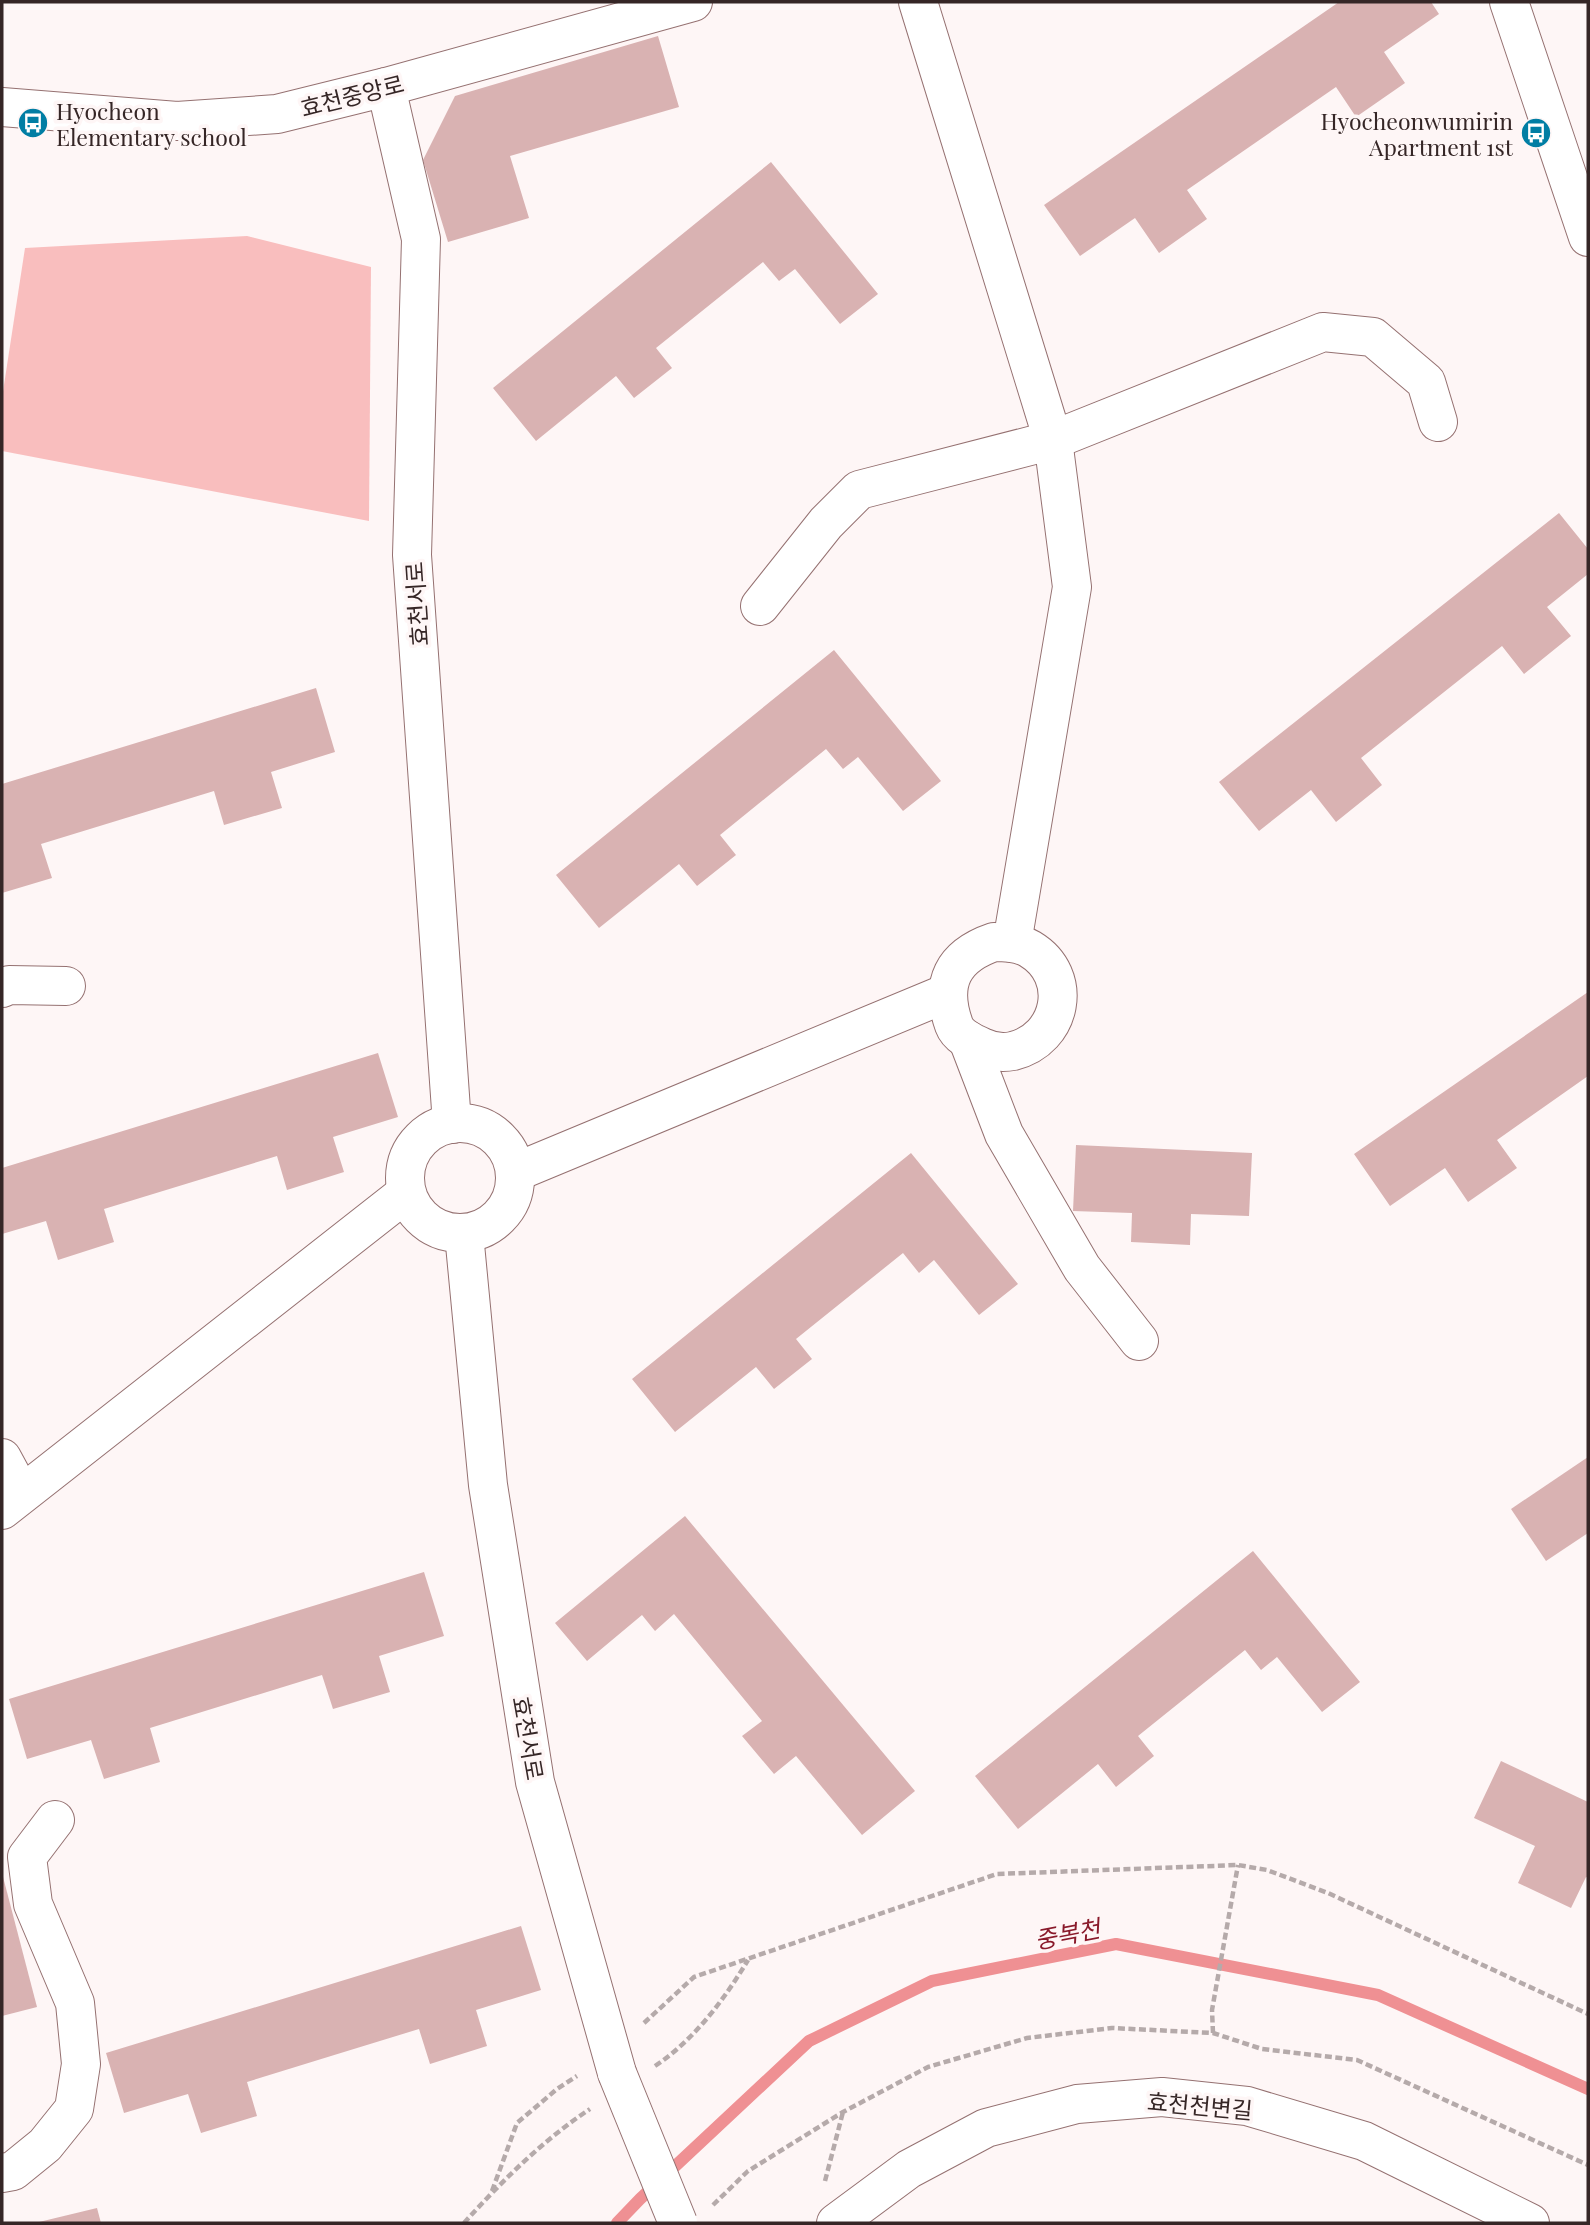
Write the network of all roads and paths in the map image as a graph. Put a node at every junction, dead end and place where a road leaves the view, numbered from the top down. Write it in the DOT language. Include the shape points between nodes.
graph roads {
  1 [pos="694,2"];
  2 [pos="918,2"];
  3 [pos="1509,2"];
  4 [pos="386,87"];
  5 [pos="2,107"];
  6 [pos="1588,237"];
  7 [pos="1438,422"];
  8 [pos="1053,440"];
  9 [pos="760,606"];
  10 [pos="1012,943"];
  11 [pos="66,986"];
  12 [pos="2,988"];
  13 [pos="947,993"];
  14 [pos="968,1040"];
  15 [pos="452,1124"];
  16 [pos="516,1172"];
  17 [pos="406,1193"];
  18 [pos="464,1234"];
  19 [pos="1139,1341"];
  20 [pos="2,1458"];
  21 [pos="11,1502"];
  22 [pos="55,1820"];
  23 [pos="1238,1865"];
  24 [pos="1588,2014"];
  25 [pos="1213,2033"];
  26 [pos="614,2063"];
  27 [pos="843,2112"];
  28 [pos="2,2173"];
  29 [pos="824,2184"];
  30 [pos="464,2223"];
  31 [pos="678,2223"];
  32 [pos="836,2223"];
  33 [pos="1530,2223"];
  1 -- 4 [label="street, 효천중앙로"];
  2 -- 8 [label="street"];
  3 -- 6 [label="street"];
  4 -- 5 [label="street, 효천중앙로" via="277,114 177,121"];
  4 -- 15 [label="street, 효천서로" via="421,239 412,555"];
  7 -- 8 [label="street" via="1426,382 1373,337 1323,332"];
  8 -- 9 [label="street" via="859,490 826,523"];
  8 -- 10 [label="street" via="1072,587"];
  10 -- 13 [label="street" via="976,948 951,975"];
  10 -- 14 [label="street" via="1044,959 1053,974 1058,992 1051,1026 1038,1040 1005,1052 987,1050"];
  11 -- 12 [label="street"];
  13 -- 14 [label="street" via="956,1031"];
  13 -- 16 [label="street"];
  14 -- 19 [label="street" via="1004,1134 1082,1268"];
  15 -- 16 [label="street" via="487,1129 512,1156"];
  15 -- 17 [label="street" via="419,1141 404,1175"];
  16 -- 18 [label="street" via="509,1207 497,1221"];
  17 -- 18 [label="street" via="428,1223"];
  17 -- 21 [label="street"];
  18 -- 26 [label="street, 효천서로" via="488,1485 535,1782"];
  20 -- 21 [label="street"];
  22 -- 28 [label="street" via="27,1857 33,1904 75,2003 81,2064 74,2109 45,2145 13,2171"];
  23 -- 24 [label="path" via="1267,1870 1328,1893"];
  23 -- 25 [label="path" via="1212,2010"];
  23 -- 26 [label="path" via="997,1874 694,1976"];
  26 -- 30 [label="path" via="557,2089 517,2123 492,2192"];
  26 -- 31 [label="street, 효천서로, bridge"];
  27 -- 29 [label="path"];
  32 -- 33 [label="street, 효천천변길" via="909,2169 986,2128 1077,2104 1162,2096 1247,2106 1364,2141"];
}
